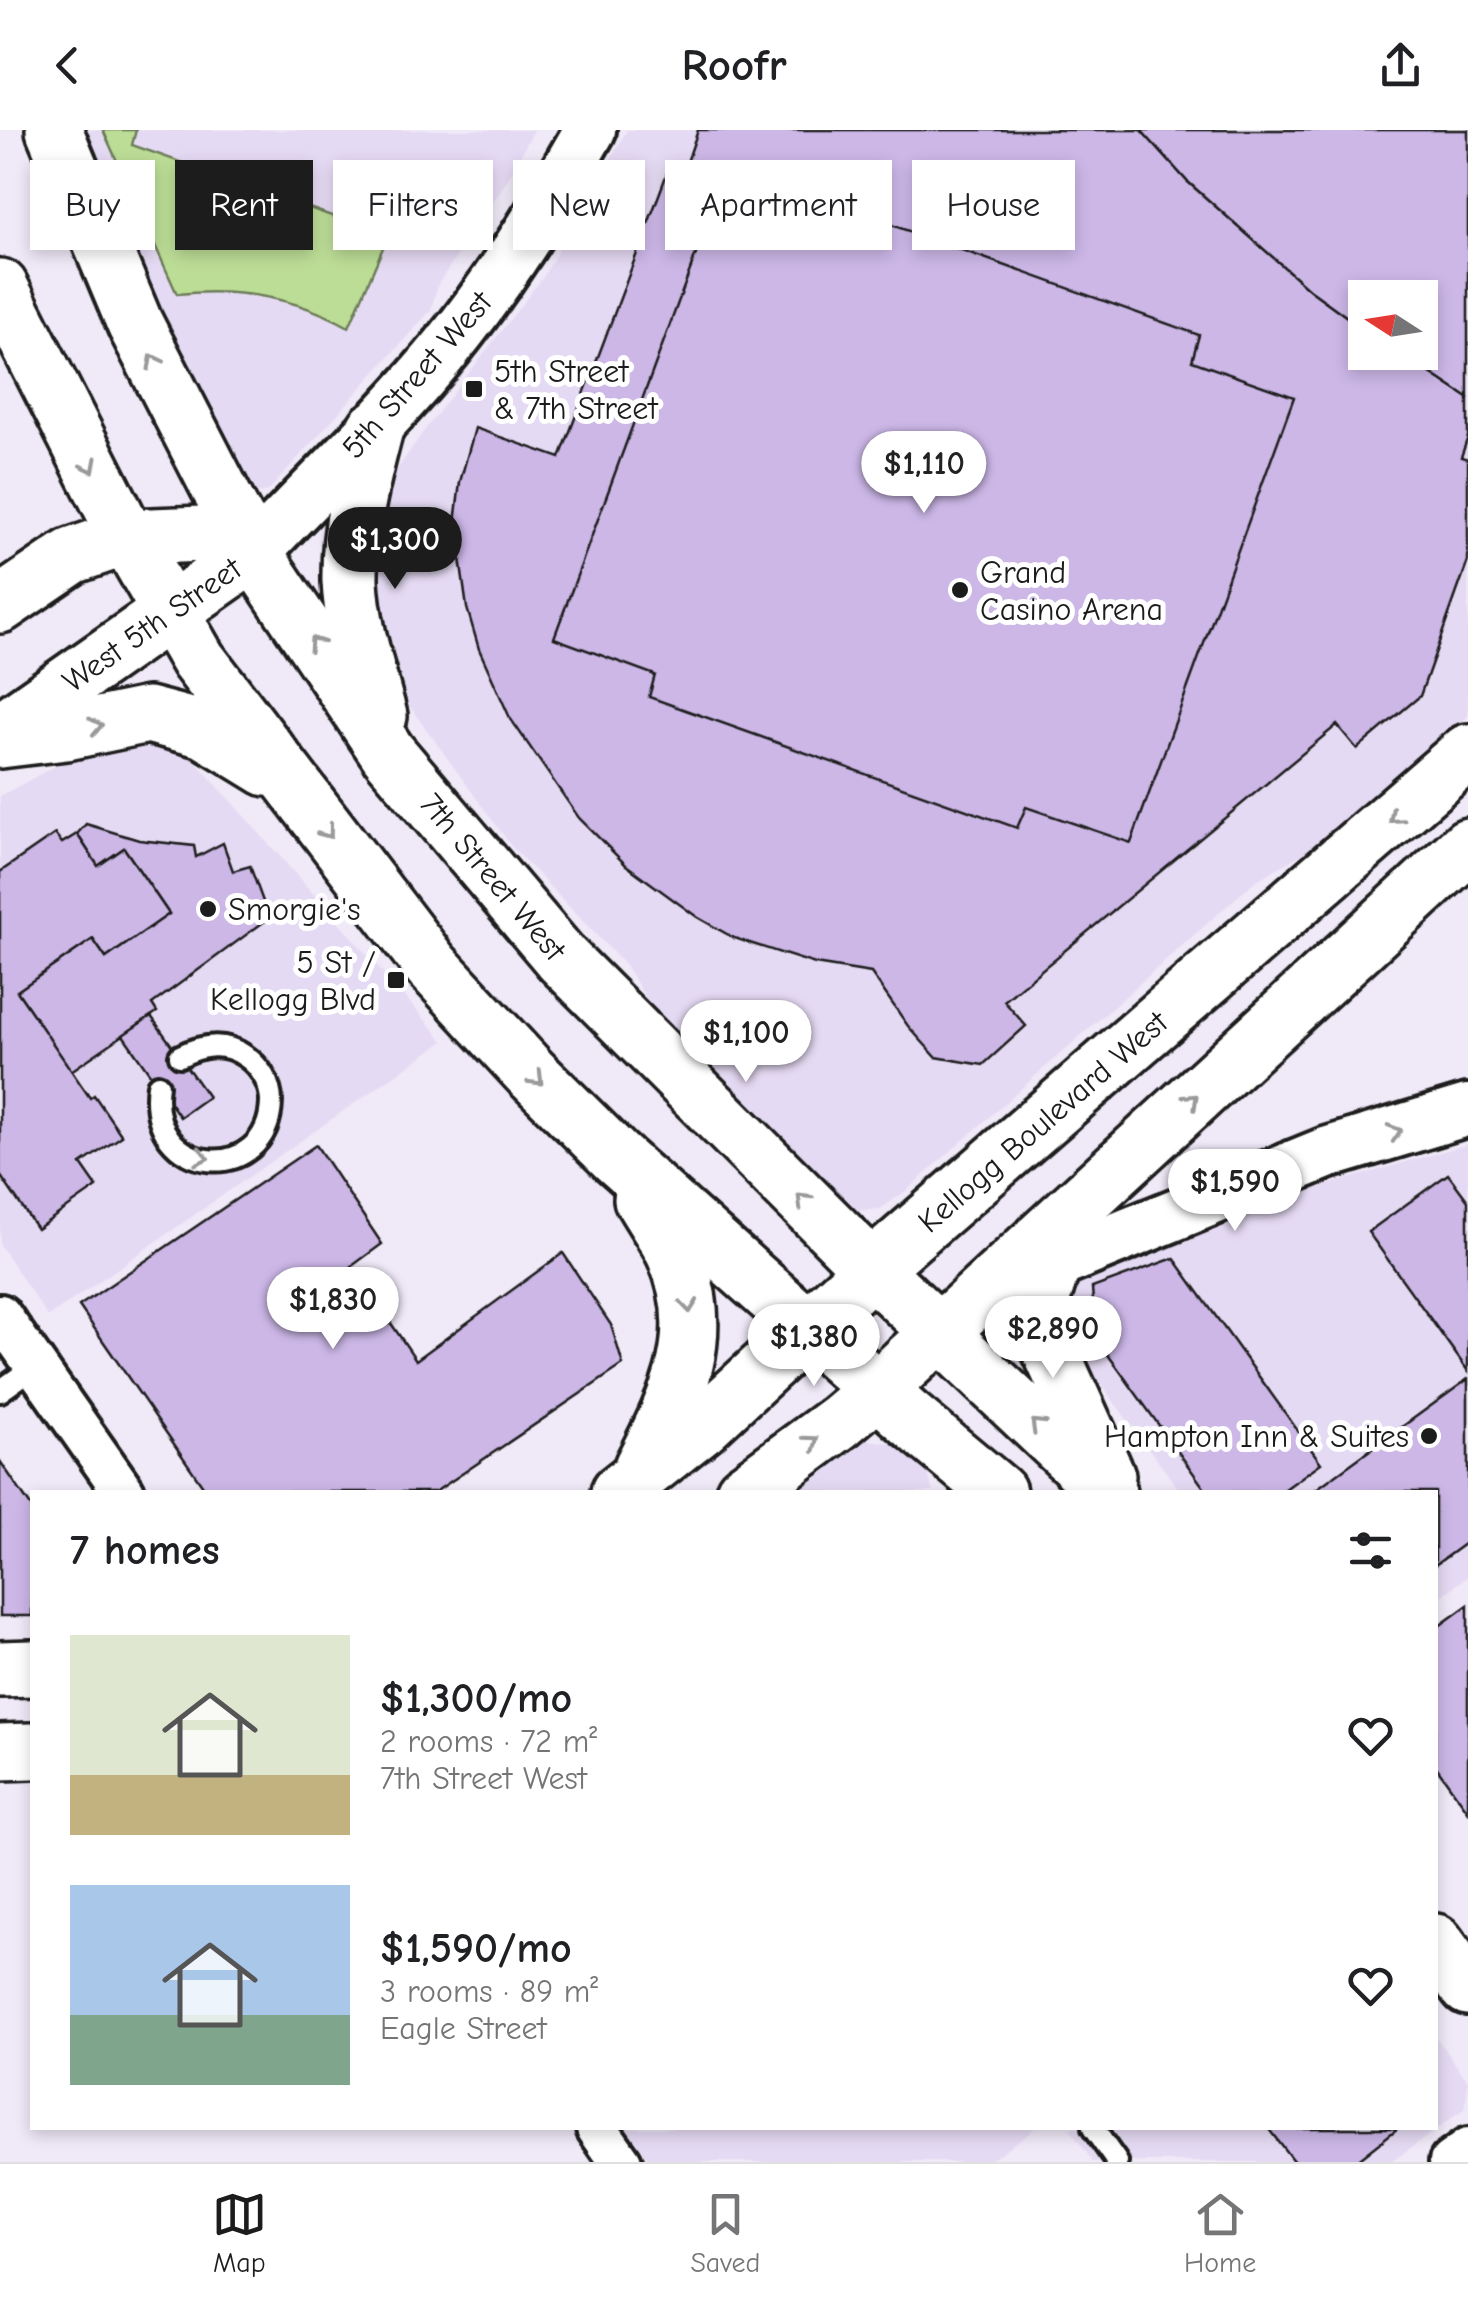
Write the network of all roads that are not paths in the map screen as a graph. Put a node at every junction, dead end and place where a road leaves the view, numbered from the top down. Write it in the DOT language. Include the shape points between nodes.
graph roads {
  1 [pos="54,130"];
  2 [pos="590,130"];
  3 [pos="0,287"];
  4 [pos="375,428"];
  5 [pos="127,537"];
  6 [pos="254,553"];
  7 [pos="0,606"];
  8 [pos="168,611"];
  9 [pos="0,731"];
  10 [pos="0,740"];
  11 [pos="1468,752"];
  12 [pos="388,753"];
  13 [pos="292,782"];
  14 [pos="1468,846"];
  15 [pos="180,1056"];
  16 [pos="158,1085"];
  17 [pos="1468,1110"];
  18 [pos="616,1158"];
  19 [pos="1069,1214"];
  20 [pos="1051,1265"];
  21 [pos="872,1269"];
  22 [pos="979,1296"];
  23 [pos="0,1316"];
  24 [pos="808,1326"];
  25 [pos="940,1332"];
  26 [pos="35,1366"];
  27 [pos="877,1390"];
  28 [pos="0,1391"];
  29 [pos="628,1485"];
  30 [pos="121,1490"];
  31 [pos="747,1490"];
  32 [pos="996,1490"];
  33 [pos="1109,1490"];
  34 [pos="1110,1490"];
  35 [pos="30,1668"];
  36 [pos="0,1669"];
  37 [pos="0,1752"];
  38 [pos="30,1752"];
  39 [pos="1438,1946"];
  40 [pos="1468,1987"];
  41 [pos="598,2130"];
  42 [pos="1093,2130"];
  43 [pos="1468,2149"];
  44 [pos="621,2162"];
  45 [pos="1117,2162"];
  46 [pos="1450,2162"];
  6 -- 1 [label="main road, 7th Street West, one-way" via="136,324"];
  2 -- 4 [label="street, 5th Street West" via="495,285"];
  3 -- 5 [label="main road, one-way"];
  4 -- 6 [label="street, 5th Street West"];
  4 -- 12 [label="main road" via="359,491 350,583"];
  5 -- 6 [label="main road" via="204,534"];
  5 -- 7 [label="main road" via="72,556"];
  5 -- 8 [label="main road"];
  6 -- 8 [label="main road, West 5th Street"];
  12 -- 6 [label="main road, 7th Street West, one-way"];
  8 -- 9 [label="main road, West 5th Street"];
  8 -- 13 [label="main road"];
  10 -- 13 [label="main road, one-way" via="148,715 205,730"];
  11 -- 21 [label="main road, Kellogg Boulevard West, one-way"];
  21 -- 12 [label="main road, 7th Street West, one-way" via="562,960"];
  13 -- 18 [label="main road, one-way" via="430,965"];
  19 -- 14 [label="main road, one-way"];
  16 -- 15 [label="lane, one-way" via="158,1120 166,1137 194,1158 231,1159 262,1135 271,1096 253,1061 218,1046"];
  20 -- 17 [label="street, one-way" via="1326,1154"];
  18 -- 24 [label="main road"];
  18 -- 29 [label="main road, one-way" via="673,1251 691,1320 688,1359 673,1406"];
  19 -- 20 [label="main road"];
  19 -- 22 [label="main road"];
  20 -- 22 [label="street"];
  20 -- 34 [label="main road" via="1041,1330"];
  21 -- 24 [label="main road, Kellogg Boulevard West"];
  21 -- 25 [label="main road, 7th Street West"];
  22 -- 25 [label="main road"];
  23 -- 26 [label="street"];
  24 -- 27 [label="main road"];
  24 -- 29 [label="main road, Kellogg Boulevard West" via="775,1362"];
  25 -- 27 [label="main road"];
  33 -- 25 [label="main road, 7th Street West, one-way"];
  26 -- 28 [label="lane"];
  26 -- 30 [label="street"];
  31 -- 27 [label="main road, one-way"];
  27 -- 32 [label="main road"];
  35 -- 36 [label="main road"];
  37 -- 38 [label="main road"];
  39 -- 40 [label="main road"];
  41 -- 44 [label="street"];
  42 -- 45 [label="lane"];
  43 -- 46 [label="street"];
}
